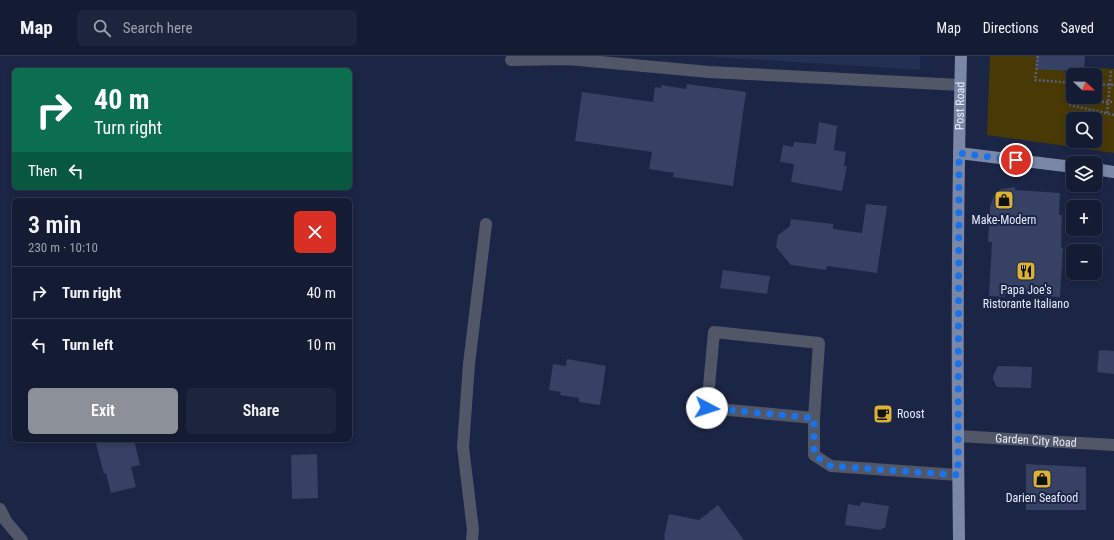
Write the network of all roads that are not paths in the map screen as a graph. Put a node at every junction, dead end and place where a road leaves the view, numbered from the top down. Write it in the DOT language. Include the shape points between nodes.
graph roads {
  1 [pos="961,56"];
  2 [pos="511,60"];
  3 [pos="960,85"];
  4 [pos="959,153"];
  5 [pos="1066,166"];
  6 [pos="1102,170"];
  7 [pos="1114,172"];
  8 [pos="486,224"];
  9 [pos="814,418"];
  10 [pos="958,436"];
  11 [pos="1114,446"];
  12 [pos="958,475"];
  13 [pos="0,509"];
  14 [pos="22,540"];
  15 [pos="472,540"];
  16 [pos="959,540"];
  1 -- 3 [label="main road, Post Road"];
  2 -- 3 [label="street" via="568,59 709,72"];
  3 -- 4 [label="main road, Post Road"];
  4 -- 5 [label="main road"];
  4 -- 10 [label="main road, Post Road"];
  6 -- 7 [label="main road"];
  8 -- 15 [label="street" via="469,364 463,447"];
  9 -- 9 [label="street" via="819,343 714,332 707,408"];
  9 -- 12 [label="street" via="814,455 831,466"];
  10 -- 11 [label="street, Garden City Road"];
  10 -- 12 [label="main road, Post Road"];
  12 -- 16 [label="main road, Post Road"];
  13 -- 14 [label="street" via="6,521"];
}
